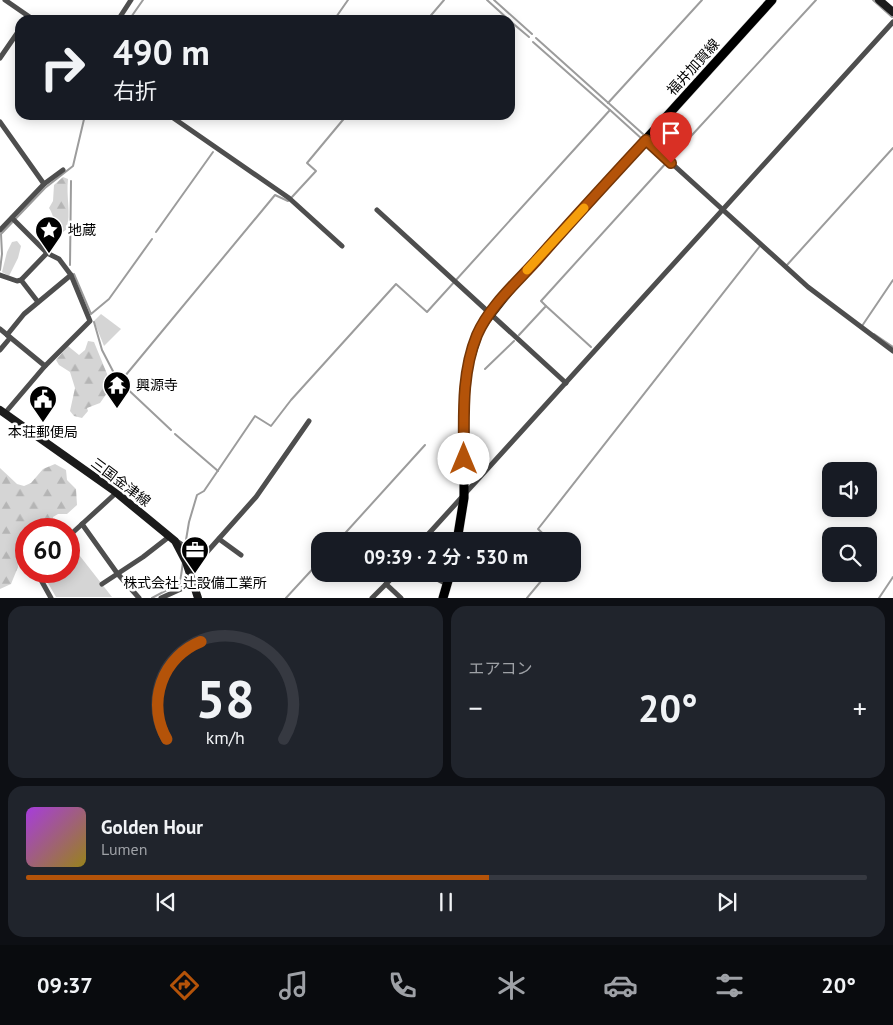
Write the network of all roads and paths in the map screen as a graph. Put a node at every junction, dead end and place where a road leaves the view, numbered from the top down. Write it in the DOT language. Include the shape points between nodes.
graph roads {
  1 [pos="5,0"];
  2 [pos="131,0"];
  3 [pos="772,0"];
  4 [pos="880,0"];
  5 [pos="893,12"];
  6 [pos="25,15"];
  7 [pos="121,15"];
  8 [pos="893,22"];
  9 [pos="15,36"];
  10 [pos="0,58"];
  11 [pos="176,120"];
  12 [pos="0,122"];
  13 [pos="646,140"];
  14 [pos="63,170"];
  15 [pos="44,184"];
  16 [pos="377,210"];
  17 [pos="723,210"];
  18 [pos="14,220"];
  19 [pos="0,230"];
  20 [pos="342,246"];
  21 [pos="47,253"];
  22 [pos="0,275"];
  23 [pos="71,275"];
  24 [pos="21,280"];
  25 [pos="38,302"];
  26 [pos="490,313"];
  27 [pos="0,329"];
  28 [pos="8,336"];
  29 [pos="0,350"];
  30 [pos="893,351"];
  31 [pos="45,366"];
  32 [pos="566,383"];
  33 [pos="2,412"];
  34 [pos="309,421"];
  35 [pos="116,493"];
  36 [pos="464,498"];
  37 [pos="82,524"];
  38 [pos="430,532"];
  39 [pos="458,532"];
  40 [pos="172,538"];
  41 [pos="219,539"];
  42 [pos="192,550"];
  43 [pos="242,555"];
  44 [pos="186,562"];
  45 [pos="117,573"];
  46 [pos="443,582"];
  47 [pos="43,583"];
  48 [pos="102,584"];
  49 [pos="192,584"];
  50 [pos="386,584"];
  51 [pos="447,584"];
  52 [pos="52,598"];
  53 [pos="139,598"];
  54 [pos="161,598"];
  55 [pos="198,598"];
  56 [pos="372,598"];
  57 [pos="401,598"];
  58 [pos="442,598"];
  1 -- 6 [label="street"];
  2 -- 7 [label="street"];
  3 -- 13 [label="main road, 福井加賀線"];
  4 -- 5 [label="main road"];
  8 -- 17 [label="street"];
  9 -- 10 [label="street"];
  11 -- 20 [label="street" via="289,198"];
  12 -- 15 [label="street"];
  13 -- 17 [label="street"];
  13 -- 26 [label="main road, 福井加賀線"];
  14 -- 15 [label="street"];
  15 -- 18 [label="street"];
  16 -- 26 [label="street"];
  17 -- 30 [label="street" via="808,288"];
  17 -- 32 [label="street"];
  18 -- 19 [label="street"];
  18 -- 21 [label="street"];
  21 -- 23 [label="street" via="59,258"];
  21 -- 24 [label="street"];
  22 -- 24 [label="street" via="17,282"];
  23 -- 25 [label="street"];
  23 -- 31 [label="street" via="90,321"];
  24 -- 25 [label="street"];
  25 -- 28 [label="street"];
  26 -- 32 [label="street"];
  26 -- 36 [label="main road, 福井加賀線" via="478,334 467,372"];
  27 -- 28 [label="street"];
  28 -- 29 [label="street"];
  28 -- 31 [label="street"];
  31 -- 33 [label="street"];
  32 -- 36 [label="street"];
  33 -- 35 [label="main road, 三国金津線"];
  34 -- 41 [label="street" via="256,497"];
  35 -- 37 [label="street"];
  35 -- 40 [label="main road, 三国金津線"];
  36 -- 38 [label="street" via="455,503"];
  36 -- 39 [label="main road, 福井加賀線"];
  37 -- 45 [label="street"];
  40 -- 42 [label="street"];
  40 -- 44 [label="main road, 三国金津線"];
  40 -- 45 [label="street"];
  41 -- 42 [label="street" via="203,554"];
  41 -- 43 [label="street"];
  42 -- 44 [label="street"];
  44 -- 49 [label="main road, 三国金津線"];
  45 -- 48 [label="street"];
  45 -- 53 [label="street"];
  46 -- 51 [label="street"];
  47 -- 52 [label="street"];
  49 -- 54 [label="street"];
  49 -- 55 [label="main road, 三国金津線"];
  50 -- 56 [label="street"];
  50 -- 57 [label="street"];
  51 -- 58 [label="main road"];
}
